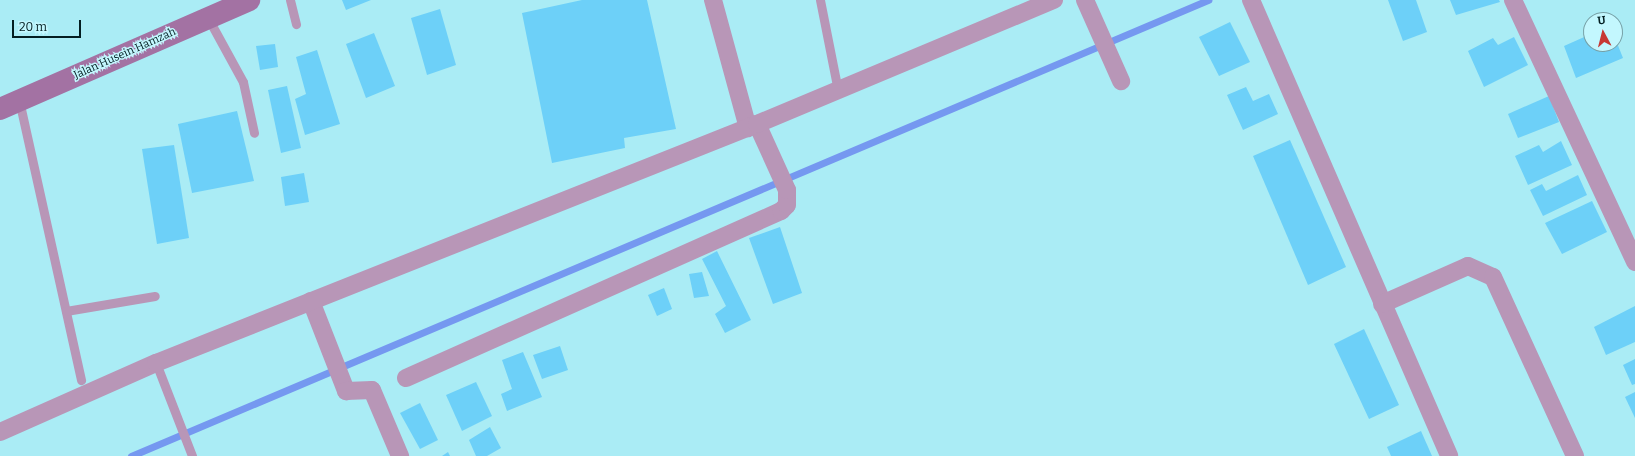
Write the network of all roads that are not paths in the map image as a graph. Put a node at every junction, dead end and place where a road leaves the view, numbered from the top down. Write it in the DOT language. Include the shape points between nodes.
graph roads {
  1 [pos="249,0"];
  2 [pos="290,0"];
  3 [pos="713,0"];
  4 [pos="820,0"];
  5 [pos="1054,0"];
  6 [pos="1085,0"];
  7 [pos="1513,0"];
  8 [pos="1252,3"];
  9 [pos="208,18"];
  10 [pos="296,24"];
  11 [pos="1118,73"];
  12 [pos="838,90"];
  13 [pos="9,105"];
  14 [pos="756,130"];
  15 [pos="254,133"];
  16 [pos="1635,262"];
  17 [pos="155,296"];
  18 [pos="311,301"];
  19 [pos="1382,304"];
  20 [pos="66,311"];
  21 [pos="156,363"];
  22 [pos="406,378"];
  23 [pos="81,380"];
  24 [pos="0,432"];
  25 [pos="191,454"];
  26 [pos="400,456"];
  27 [pos="1449,456"];
  28 [pos="1575,456"];
  1 -- 9 [label="street, Jalan Husein Hamzah"];
  2 -- 10 [label="lane"];
  3 -- 14 [label="street"];
  4 -- 12 [label="lane"];
  5 -- 12 [label="street"];
  6 -- 11 [label="street"];
  7 -- 16 [label="street"];
  8 -- 19 [label="street"];
  9 -- 13 [label="street, Jalan Husein Hamzah"];
  9 -- 15 [label="lane" via="243,82"];
  12 -- 14 [label="street"];
  13 -- 20 [label="lane"];
  14 -- 18 [label="street"];
  14 -- 22 [label="street" via="787,190 787,205 781,211"];
  17 -- 20 [label="lane"];
  18 -- 21 [label="street"];
  18 -- 26 [label="street" via="346,391 372,390"];
  19 -- 27 [label="street"];
  19 -- 28 [label="street" via="1468,266 1493,277 1510,308"];
  20 -- 23 [label="lane"];
  21 -- 24 [label="street"];
  21 -- 25 [label="lane" via="170,405"];
}
